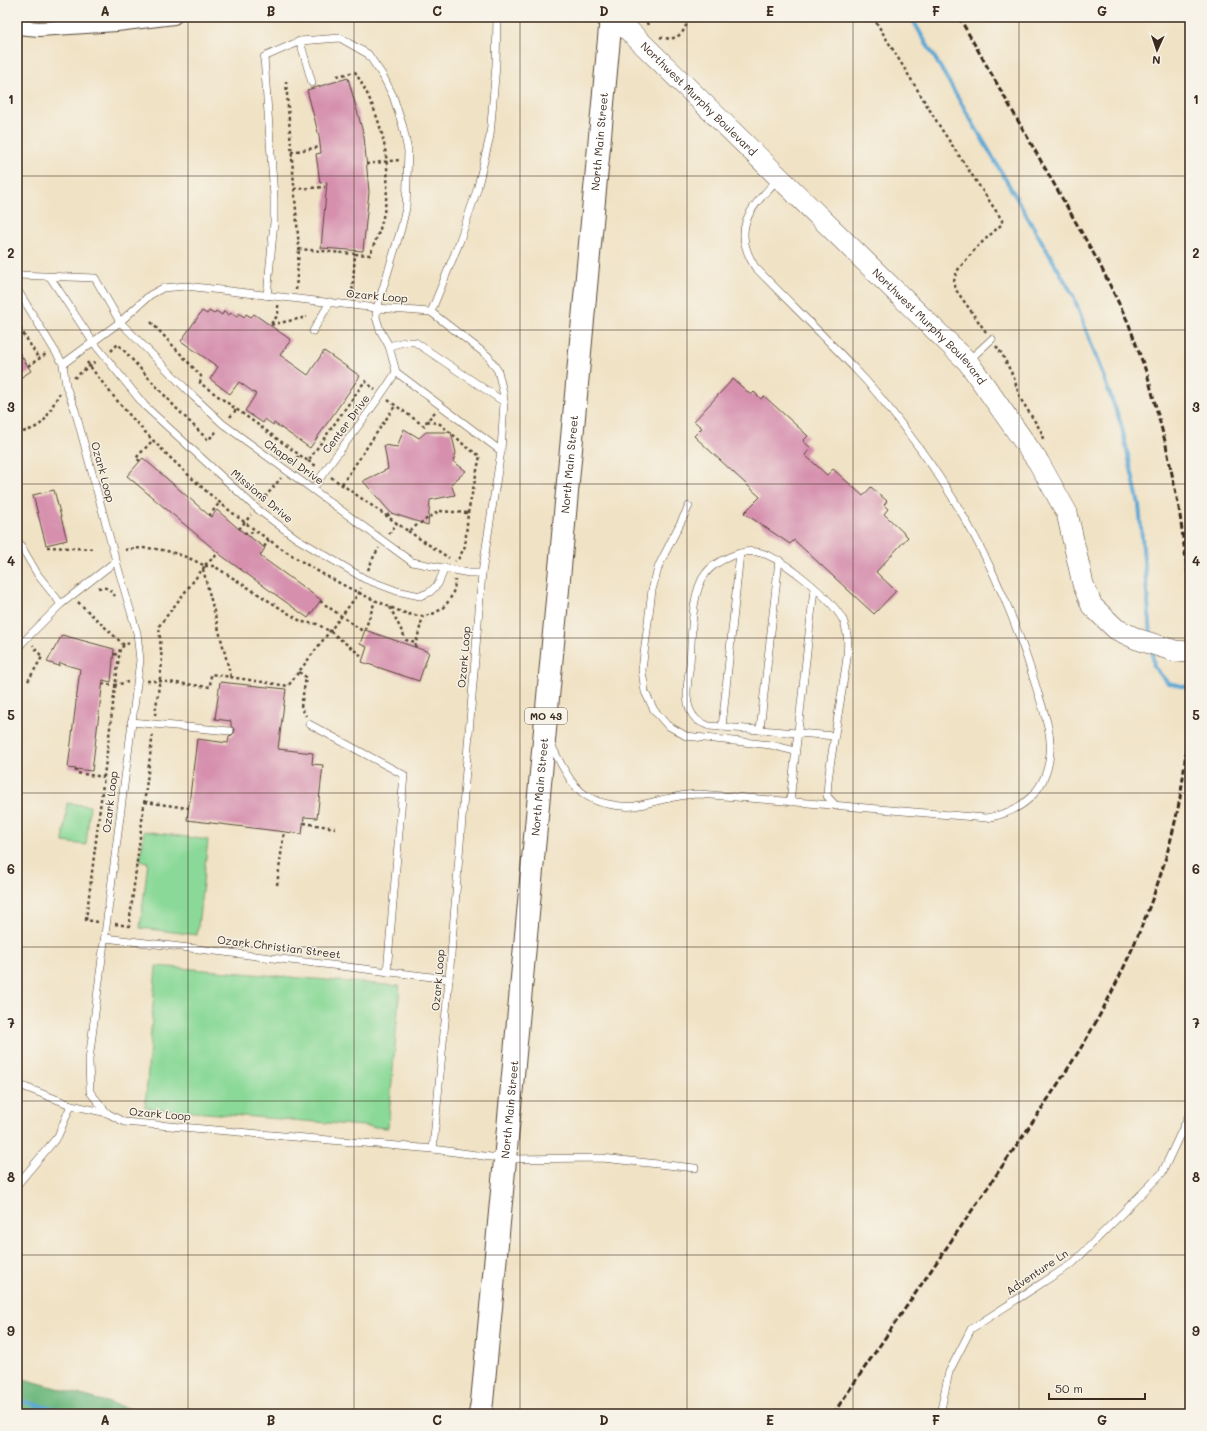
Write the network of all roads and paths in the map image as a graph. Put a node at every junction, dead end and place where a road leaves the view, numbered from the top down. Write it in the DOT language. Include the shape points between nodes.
graph roads {
  1 [pos="174,17"];
  2 [pos="497,17"];
  3 [pos="610,17"];
  4 [pos="615,17"];
  5 [pos="644,17"];
  6 [pos="688,17"];
  7 [pos="872,17"];
  8 [pos="17,27"];
  9 [pos="651,30"];
  10 [pos="658,37"];
  11 [pos="300,41"];
  12 [pos="337,76"];
  13 [pos="286,81"];
  14 [pos="312,83"];
  15 [pos="320,147"];
  16 [pos="291,152"];
  17 [pos="408,159"];
  18 [pos="387,161"];
  19 [pos="366,164"];
  20 [pos="779,178"];
  21 [pos="325,187"];
  22 [pos="294,189"];
  23 [pos="299,249"];
  24 [pos="355,254"];
  25 [pos="17,274"];
  26 [pos="50,277"];
  27 [pos="17,290"];
  28 [pos="267,296"];
  29 [pos="278,297"];
  30 [pos="296,299"];
  31 [pos="330,302"];
  32 [pos="351,305"];
  33 [pos="377,308"];
  34 [pos="431,312"];
  35 [pos="307,317"];
  36 [pos="120,322"];
  37 [pos="151,322"];
  38 [pos="17,323"];
  39 [pos="313,331"];
  40 [pos="25,335"];
  41 [pos="17,339"];
  42 [pos="992,340"];
  43 [pos="93,342"];
  44 [pos="389,346"];
  45 [pos="50,352"];
  46 [pos="104,355"];
  47 [pos="39,359"];
  48 [pos="87,362"];
  49 [pos="968,362"];
  50 [pos="63,364"];
  51 [pos="90,365"];
  52 [pos="28,366"];
  53 [pos="396,372"];
  54 [pos="59,393"];
  55 [pos="382,395"];
  56 [pos="504,402"];
  57 [pos="440,405"];
  58 [pos="395,406"];
  59 [pos="236,410"];
  60 [pos="427,422"];
  61 [pos="223,424"];
  62 [pos="17,433"];
  63 [pos="153,440"];
  64 [pos="1045,445"];
  65 [pos="501,451"];
  66 [pos="300,454"];
  67 [pos="480,456"];
  68 [pos="140,461"];
  69 [pos="308,461"];
  70 [pos="287,471"];
  71 [pos="324,472"];
  72 [pos="342,484"];
  73 [pos="313,488"];
  74 [pos="220,502"];
  75 [pos="689,506"];
  76 [pos="256,508"];
  77 [pos="391,513"];
  78 [pos="468,513"];
  79 [pos="209,516"];
  80 [pos="387,516"];
  81 [pos="245,522"];
  82 [pos="397,523"];
  83 [pos="239,529"];
  84 [pos="408,531"];
  85 [pos="259,532"];
  86 [pos="244,533"];
  87 [pos="17,539"];
  88 [pos="268,540"];
  89 [pos="384,541"];
  90 [pos="47,547"];
  91 [pos="264,547"];
  92 [pos="95,549"];
  93 [pos="125,550"];
  94 [pos="219,553"];
  95 [pos="740,553"];
  96 [pos="455,560"];
  97 [pos="779,560"];
  98 [pos="116,562"];
  99 [pos="205,566"];
  100 [pos="445,568"];
  101 [pos="203,569"];
  102 [pos="482,573"];
  103 [pos="365,579"];
  104 [pos="814,589"];
  105 [pos="95,590"];
  106 [pos="84,598"];
  107 [pos="116,599"];
  108 [pos="375,600"];
  109 [pos="320,601"];
  110 [pos="61,604"];
  111 [pos="390,607"];
  112 [pos="341,616"];
  113 [pos="423,616"];
  114 [pos="331,632"];
  115 [pos="128,636"];
  116 [pos="39,640"];
  117 [pos="416,642"];
  118 [pos="20,644"];
  119 [pos="125,646"];
  120 [pos="414,647"];
  121 [pos="1182,651"];
  122 [pos="17,653"];
  123 [pos="114,654"];
  124 [pos="119,655"];
  125 [pos="363,657"];
  126 [pos="299,672"];
  127 [pos="231,677"];
  128 [pos="28,681"];
  129 [pos="159,681"];
  130 [pos="102,684"];
  131 [pos="115,685"];
  132 [pos="131,722"];
  133 [pos="154,724"];
  134 [pos="310,724"];
  135 [pos="722,727"];
  136 [pos="760,730"];
  137 [pos="230,731"];
  138 [pos="545,733"];
  139 [pos="798,733"];
  140 [pos="834,736"];
  141 [pos="796,752"];
  142 [pos="76,769"];
  143 [pos="104,777"];
  144 [pos="145,802"];
  145 [pos="790,802"];
  146 [pos="836,806"];
  147 [pos="188,808"];
  148 [pos="304,823"];
  149 [pos="335,828"];
  150 [pos="284,832"];
  151 [pos="277,885"];
  152 [pos="107,923"];
  153 [pos="105,938"];
  154 [pos="387,972"];
  155 [pos="450,979"];
  156 [pos="17,1084"];
  157 [pos="71,1105"];
  158 [pos="1190,1113"];
  159 [pos="107,1114"];
  160 [pos="433,1149"];
  161 [pos="505,1159"];
  162 [pos="695,1168"];
  163 [pos="17,1185"];
  164 [pos="480,1414"];
  165 [pos="940,1414"];
  1 -- 8 [label="street" via="39,29"];
  2 -- 34 [label="lane" via="490,136 477,190"];
  3 -- 138 [label="main road, North Main Street / MO 43"];
  4 -- 20 [label="street, Northwest Murphy Boulevard"];
  5 -- 9 [label="path"];
  6 -- 10 [label="path" via="687,26 679,36 666,39"];
  7 -- 42 [label="path" via="1002,220 1002,224 977,247 957,271 954,281 956,290"];
  11 -- 14 [label="lane"];
  11 -- 17 [label="lane" via="340,38 368,54 393,96"];
  11 -- 28 [label="lane" via="264,57 274,197"];
  12 -- 18 [label="path" via="355,72 365,88 384,138"];
  13 -- 16 [label="path"];
  15 -- 16 [label="path"];
  16 -- 22 [label="path"];
  17 -- 18 [label="path"];
  17 -- 33 [label="lane" via="406,208"];
  18 -- 19 [label="path"];
  18 -- 24 [label="path" via="388,184 379,231 370,255"];
  20 -- 49 [label="street, Northwest Murphy Boulevard"];
  20 -- 146 [label="lane" via="754,205 747,218 744,241 749,258 754,267 880,397 921,450 959,509 984,554 1025,652 1047,722 1050,746 1048,766 1039,787 1022,805 999,816 973,818"];
  21 -- 22 [label="path"];
  22 -- 23 [label="path"];
  23 -- 24 [label="path"];
  23 -- 30 [label="path"];
  24 -- 32 [label="path"];
  25 -- 26 [label="lane"];
  26 -- 36 [label="lane, Chapel Drive" via="95,278"];
  26 -- 43 [label="lane, Missions Drive"];
  27 -- 50 [label="lane"];
  28 -- 29 [label="lane, Ozark Loop"];
  28 -- 36 [label="lane, Ozark Loop" via="186,286 163,288 150,295"];
  29 -- 30 [label="lane, Ozark Loop"];
  29 -- 35 [label="path" via="278,315 270,325"];
  30 -- 31 [label="lane, Ozark Loop"];
  31 -- 32 [label="lane, Ozark Loop"];
  31 -- 39 [label="lane"];
  32 -- 33 [label="lane, Ozark Loop"];
  33 -- 34 [label="lane, Ozark Loop"];
  33 -- 44 [label="lane" via="376,317 380,330"];
  34 -- 56 [label="lane, Ozark Loop" via="488,356 498,371"];
  36 -- 43 [label="lane, Ozark Loop"];
  36 -- 61 [label="lane, Chapel Drive"];
  37 -- 59 [label="path" via="201,376 200,383"];
  38 -- 40 [label="path"];
  40 -- 41 [label="path"];
  40 -- 47 [label="path"];
  42 -- 49 [label="lane"];
  42 -- 64 [label="path" via="1014,378 1020,398 1041,431"];
  43 -- 46 [label="lane, Missions Drive"];
  43 -- 50 [label="lane, Ozark Loop"];
  44 -- 53 [label="lane"];
  44 -- 56 [label="lane" via="415,342"];
  45 -- 47 [label="path"];
  46 -- 51 [label="path"];
  46 -- 61 [label="path" via="118,344 208,440"];
  46 -- 76 [label="lane, Missions Drive" via="144,406"];
  47 -- 52 [label="path"];
  48 -- 51 [label="path"];
  49 -- 121 [label="street, Northwest Murphy Boulevard" via="1039,463 1067,513 1084,584 1092,606 1116,629 1137,639"];
  50 -- 98 [label="lane, Ozark Loop" via="66,386 75,410"];
  51 -- 63 [label="path" via="136,423"];
  53 -- 55 [label="lane, Center Drive"];
  53 -- 57 [label="lane"];
  54 -- 62 [label="path" via="48,416 41,424"];
  55 -- 58 [label="path"];
  55 -- 69 [label="path" via="365,381"];
  55 -- 71 [label="lane, Center Drive"];
  56 -- 65 [label="lane, Ozark Loop"];
  57 -- 60 [label="path"];
  57 -- 65 [label="lane"];
  58 -- 60 [label="path" via="424,426"];
  58 -- 72 [label="path"];
  59 -- 61 [label="path"];
  59 -- 66 [label="path"];
  60 -- 67 [label="path" via="440,424 466,448"];
  61 -- 70 [label="lane, Chapel Drive"];
  63 -- 68 [label="path" via="136,458"];
  63 -- 74 [label="path"];
  65 -- 102 [label="lane, Ozark Loop"];
  66 -- 69 [label="path"];
  66 -- 70 [label="path"];
  69 -- 71 [label="path"];
  70 -- 73 [label="lane, Chapel Drive"];
  70 -- 76 [label="path"];
  71 -- 72 [label="path"];
  71 -- 73 [label="lane, Center Drive"];
  72 -- 80 [label="path"];
  73 -- 89 [label="lane, Chapel Drive"];
  74 -- 79 [label="path"];
  74 -- 81 [label="path"];
  75 -- 141 [label="lane" via="659,565 652,590 642,670 645,692 654,710 667,726 686,736 771,745"];
  76 -- 81 [label="path"];
  76 -- 103 [label="lane, Missions Drive" via="296,538"];
  77 -- 80 [label="path"];
  78 -- 84 [label="path" via="439,510"];
  80 -- 82 [label="path"];
  81 -- 83 [label="path"];
  82 -- 84 [label="path"];
  82 -- 89 [label="path"];
  84 -- 96 [label="path" via="446,557"];
  85 -- 86 [label="path"];
  87 -- 110 [label="lane" via="38,575"];
  88 -- 91 [label="path"];
  89 -- 100 [label="lane, Chapel Drive" via="412,562"];
  89 -- 103 [label="path" via="374,556"];
  90 -- 92 [label="path"];
  93 -- 99 [label="path" via="140,548 166,551 181,554"];
  94 -- 99 [label="path"];
  95 -- 97 [label="lane" via="755,551"];
  95 -- 135 [label="lane"];
  95 -- 135 [label="lane" via="719,561 706,572 697,588 695,604 687,691 688,708 697,719 709,726"];
  97 -- 104 [label="lane"];
  97 -- 136 [label="lane"];
  98 -- 110 [label="lane"];
  98 -- 132 [label="lane, Ozark Loop" via="137,633 140,660"];
  99 -- 101 [label="path"];
  99 -- 114 [label="path" via="214,566 302,622 317,624"];
  100 -- 102 [label="lane, Chapel Drive"];
  100 -- 103 [label="lane, Missions Drive" via="438,584 430,592 420,596 397,591"];
  101 -- 127 [label="path"];
  101 -- 129 [label="path" via="159,626 162,663"];
  102 -- 155 [label="lane, Ozark Loop"];
  103 -- 112 [label="path" via="359,593"];
  104 -- 139 [label="lane"];
  104 -- 140 [label="lane" via="830,602 843,620 847,634 847,659"];
  105 -- 107 [label="path" via="100,587 106,588 112,591"];
  106 -- 119 [label="path" via="78,603"];
  108 -- 112 [label="path" via="365,631"];
  109 -- 112 [label="path"];
  110 -- 118 [label="lane"];
  111 -- 117 [label="path" via="406,640"];
  112 -- 114 [label="path"];
  113 -- 117 [label="path"];
  114 -- 125 [label="path"];
  114 -- 126 [label="path"];
  115 -- 119 [label="path" via="130,643"];
  116 -- 128 [label="path" via="33,645 42,657"];
  117 -- 120 [label="path"];
  118 -- 122 [label="lane"];
  119 -- 124 [label="path" via="120,648"];
  123 -- 124 [label="path"];
  124 -- 131 [label="path"];
  126 -- 127 [label="path" via="288,686"];
  126 -- 134 [label="path" via="306,677 301,707"];
  127 -- 129 [label="path" via="211,674 210,687"];
  129 -- 133 [label="path"];
  130 -- 131 [label="path"];
  131 -- 143 [label="path"];
  132 -- 133 [label="lane"];
  132 -- 152 [label="lane, Ozark Loop"];
  133 -- 137 [label="lane"];
  133 -- 144 [label="path"];
  134 -- 154 [label="lane" via="404,775"];
  135 -- 136 [label="lane"];
  136 -- 139 [label="lane"];
  138 -- 145 [label="lane" via="573,784 592,800 604,804 619,807 635,806 686,794"];
  138 -- 161 [label="main road, North Main Street / MO 43"];
  139 -- 140 [label="lane"];
  139 -- 141 [label="lane"];
  140 -- 146 [label="lane" via="827,796"];
  141 -- 145 [label="lane"];
  142 -- 143 [label="path" via="76,773"];
  143 -- 152 [label="path" via="86,920"];
  144 -- 147 [label="path"];
  144 -- 152 [label="path" via="129,926"];
  145 -- 146 [label="lane"];
  148 -- 149 [label="path"];
  150 -- 151 [label="path"];
  152 -- 153 [label="lane, Ozark Loop"];
  153 -- 154 [label="lane, Ozark Christian Street"];
  153 -- 159 [label="lane, Ozark Loop" via="89,1060 90,1092"];
  154 -- 155 [label="lane, Ozark Christian Street"];
  155 -- 160 [label="lane, Ozark Loop"];
  156 -- 157 [label="lane"];
  157 -- 159 [label="lane"];
  157 -- 163 [label="lane" via="58,1136"];
  158 -- 165 [label="lane, Adventure Ln" via="1162,1173 1073,1263 970,1329 949,1372"];
  159 -- 160 [label="lane, Ozark Loop" via="124,1122"];
  160 -- 161 [label="lane"];
  161 -- 162 [label="lane" via="602,1158"];
  161 -- 164 [label="main road, North Main Street / MO 43"];
}
